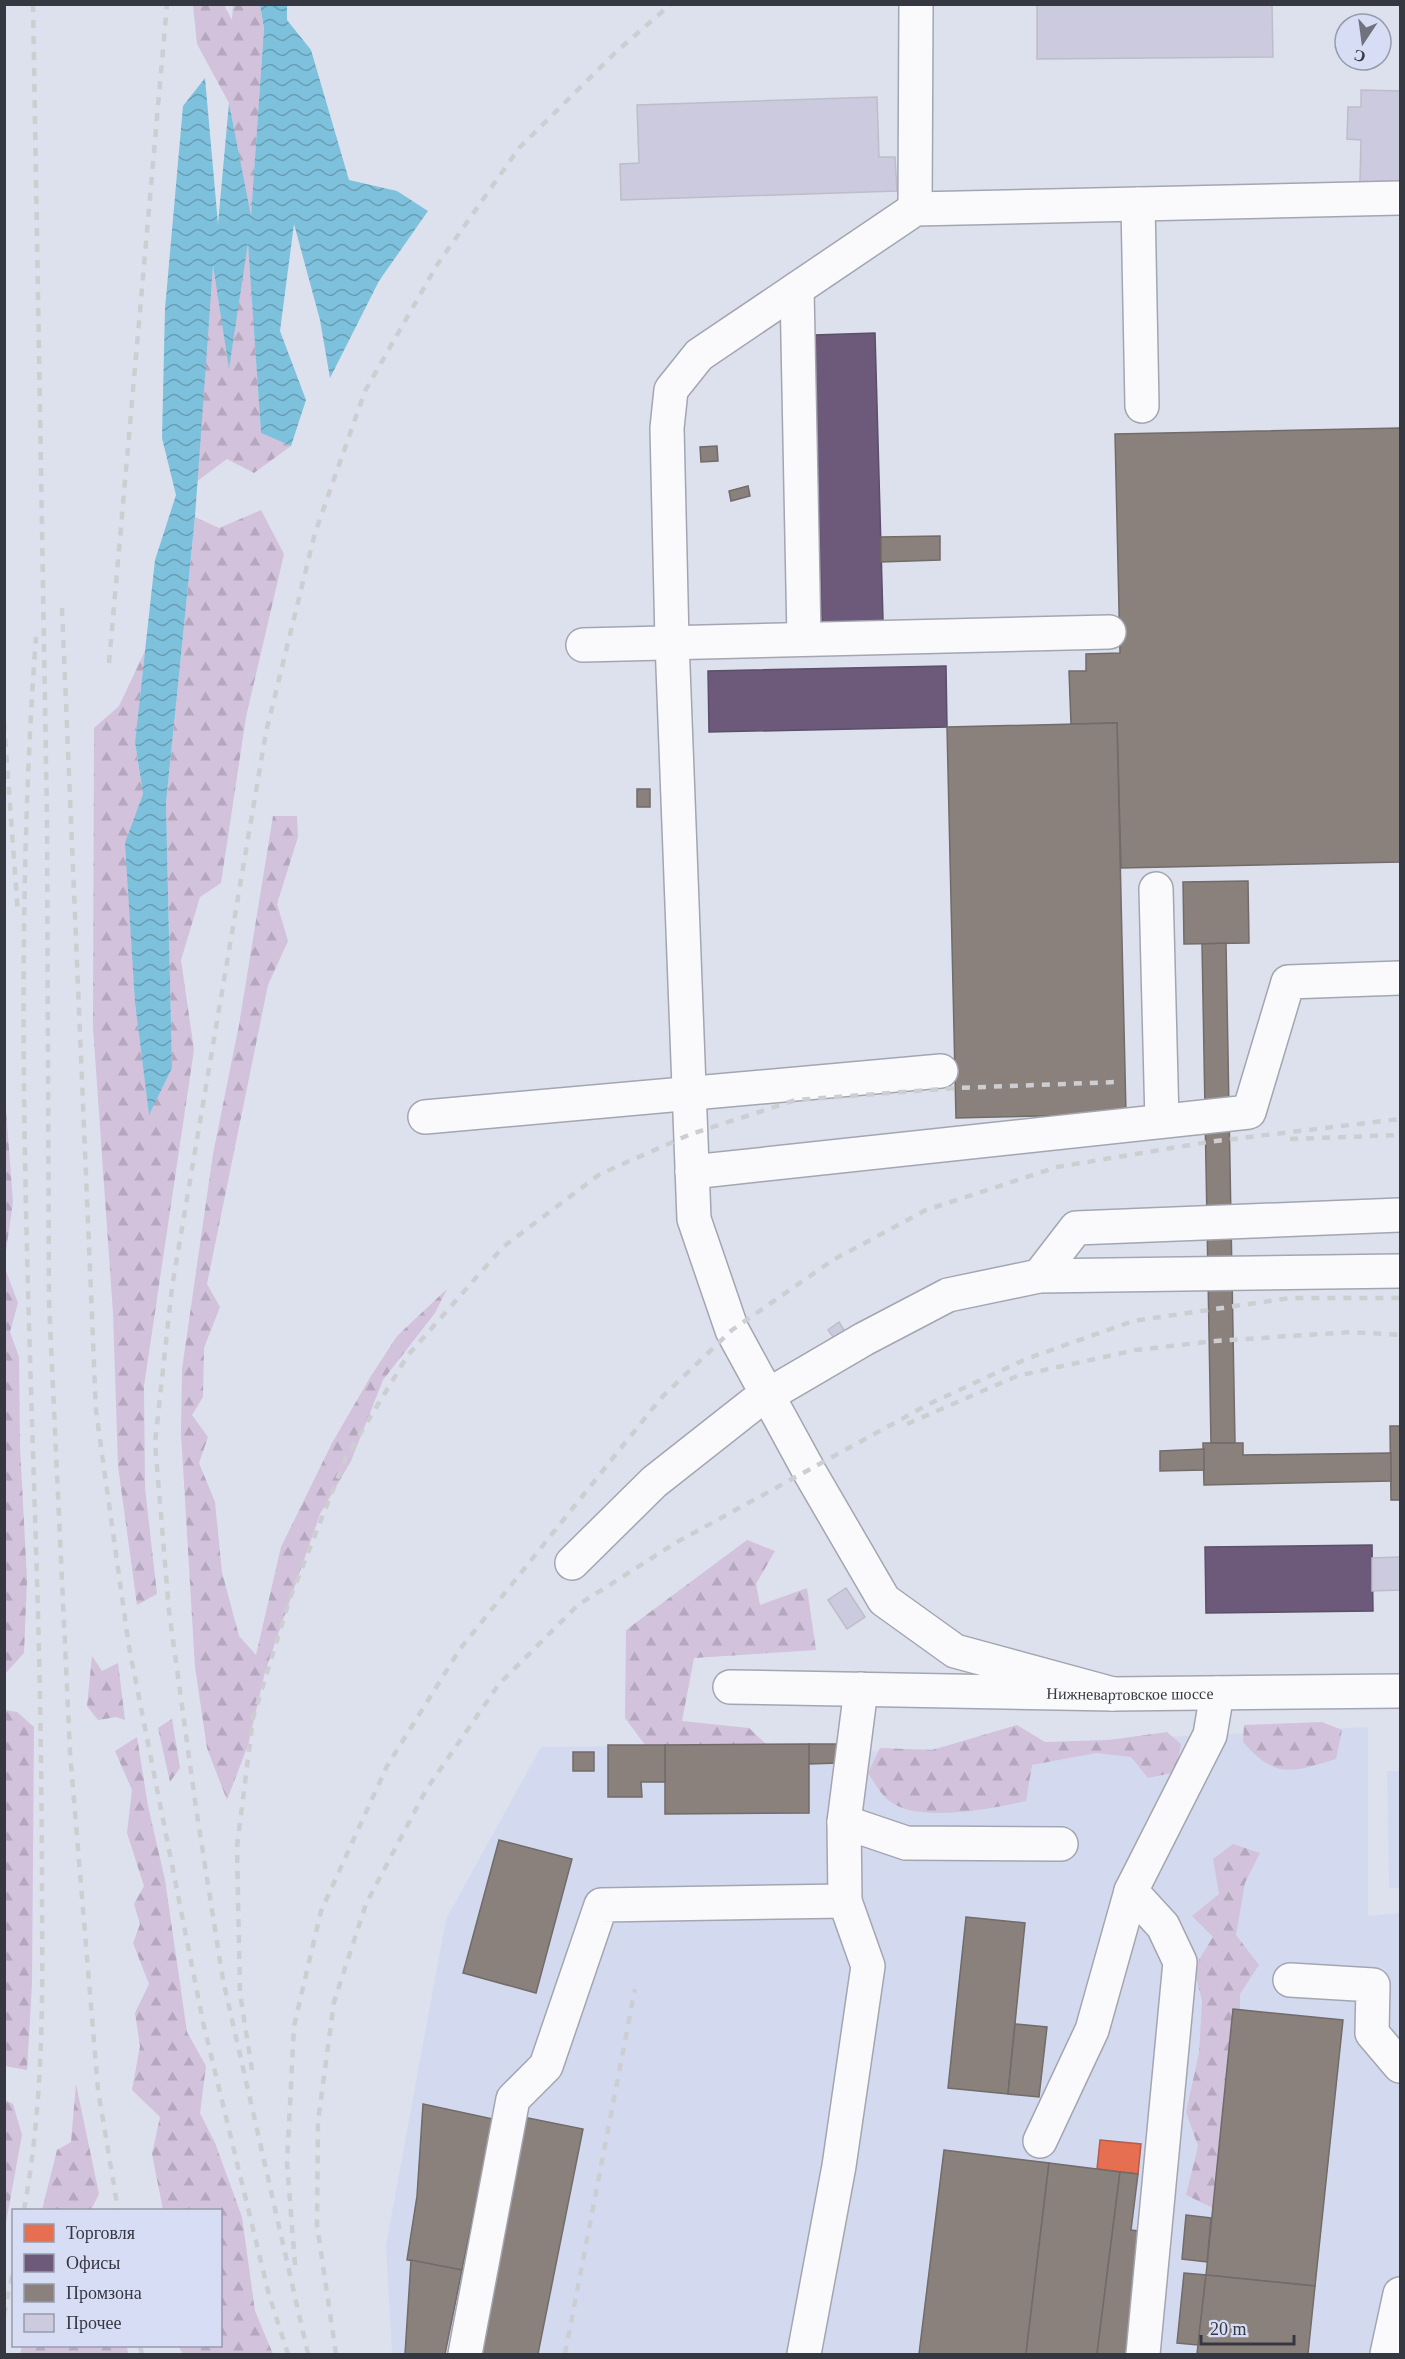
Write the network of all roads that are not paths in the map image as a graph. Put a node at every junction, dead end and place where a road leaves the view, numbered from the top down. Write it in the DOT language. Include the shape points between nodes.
graph roads {
  1 [pos="916,4"];
  2 [pos="1401,198"];
  3 [pos="1138,204"];
  4 [pos="915,209"];
  5 [pos="797,289"];
  6 [pos="1142,406"];
  7 [pos="1109,632"];
  8 [pos="804,638"];
  9 [pos="672,641"];
  10 [pos="583,645"];
  11 [pos="1156,889"];
  12 [pos="1401,978"];
  13 [pos="940,1071"];
  14 [pos="689,1095"];
  15 [pos="425,1117"];
  16 [pos="1162,1121"];
  17 [pos="692,1172"];
  18 [pos="1401,1215"];
  19 [pos="1401,1271"];
  20 [pos="1039,1276"];
  21 [pos="768,1396"];
  22 [pos="572,1563"];
  23 [pos="730,1687"];
  24 [pos="861,1689"];
  25 [pos="1401,1690"];
  26 [pos="1217,1693"];
  27 [pos="1113,1694"];
  28 [pos="844,1822"];
  29 [pos="1061,1844"];
  30 [pos="1131,1891"];
  31 [pos="846,1901"];
  32 [pos="1290,1980"];
  33 [pos="1401,2066"];
  34 [pos="1040,2141"];
  35 [pos="1401,2294"];
  36 [pos="465,2355"];
  37 [pos="804,2355"];
  38 [pos="1143,2355"];
  39 [pos="1387,2355"];
  1 -- 4 [label="street"];
  2 -- 3 [label="street"];
  3 -- 4 [label="street"];
  3 -- 6 [label="street"];
  4 -- 5 [label="street"];
  5 -- 8 [label="street"];
  5 -- 9 [label="street" via="699,355 671,390 667,428"];
  7 -- 8 [label="street"];
  8 -- 9 [label="street"];
  9 -- 10 [label="street"];
  9 -- 14 [label="street"];
  11 -- 16 [label="street"];
  12 -- 16 [label="street" via="1288,982 1249,1112"];
  13 -- 14 [label="street"];
  14 -- 15 [label="street"];
  14 -- 17 [label="street"];
  16 -- 17 [label="street"];
  17 -- 21 [label="street" via="694,1219 732,1330"];
  18 -- 20 [label="street" via="1076,1228"];
  19 -- 20 [label="street"];
  20 -- 21 [label="street" via="948,1295"];
  21 -- 22 [label="street" via="654,1482"];
  21 -- 27 [label="street" via="884,1600 955,1652"];
  23 -- 24 [label="street, Нижневартовское шоссе"];
  24 -- 27 [label="street, Нижневартовское шоссе"];
  24 -- 28 [label="street"];
  25 -- 26 [label="street, Нижневартовское шоссе"];
  26 -- 27 [label="street, Нижневартовское шоссе"];
  26 -- 30 [label="street" via="1210,1735"];
  28 -- 29 [label="street" via="906,1843"];
  28 -- 31 [label="street"];
  30 -- 34 [label="street" via="1092,2030"];
  30 -- 38 [label="street" via="1163,1926 1180,1962"];
  31 -- 36 [label="street" via="601,1905 546,2066 513,2099"];
  31 -- 37 [label="street" via="868,1966 839,2166"];
  32 -- 33 [label="street" via="1373,1985 1372,2033"];
  35 -- 39 [label="street"];
}
